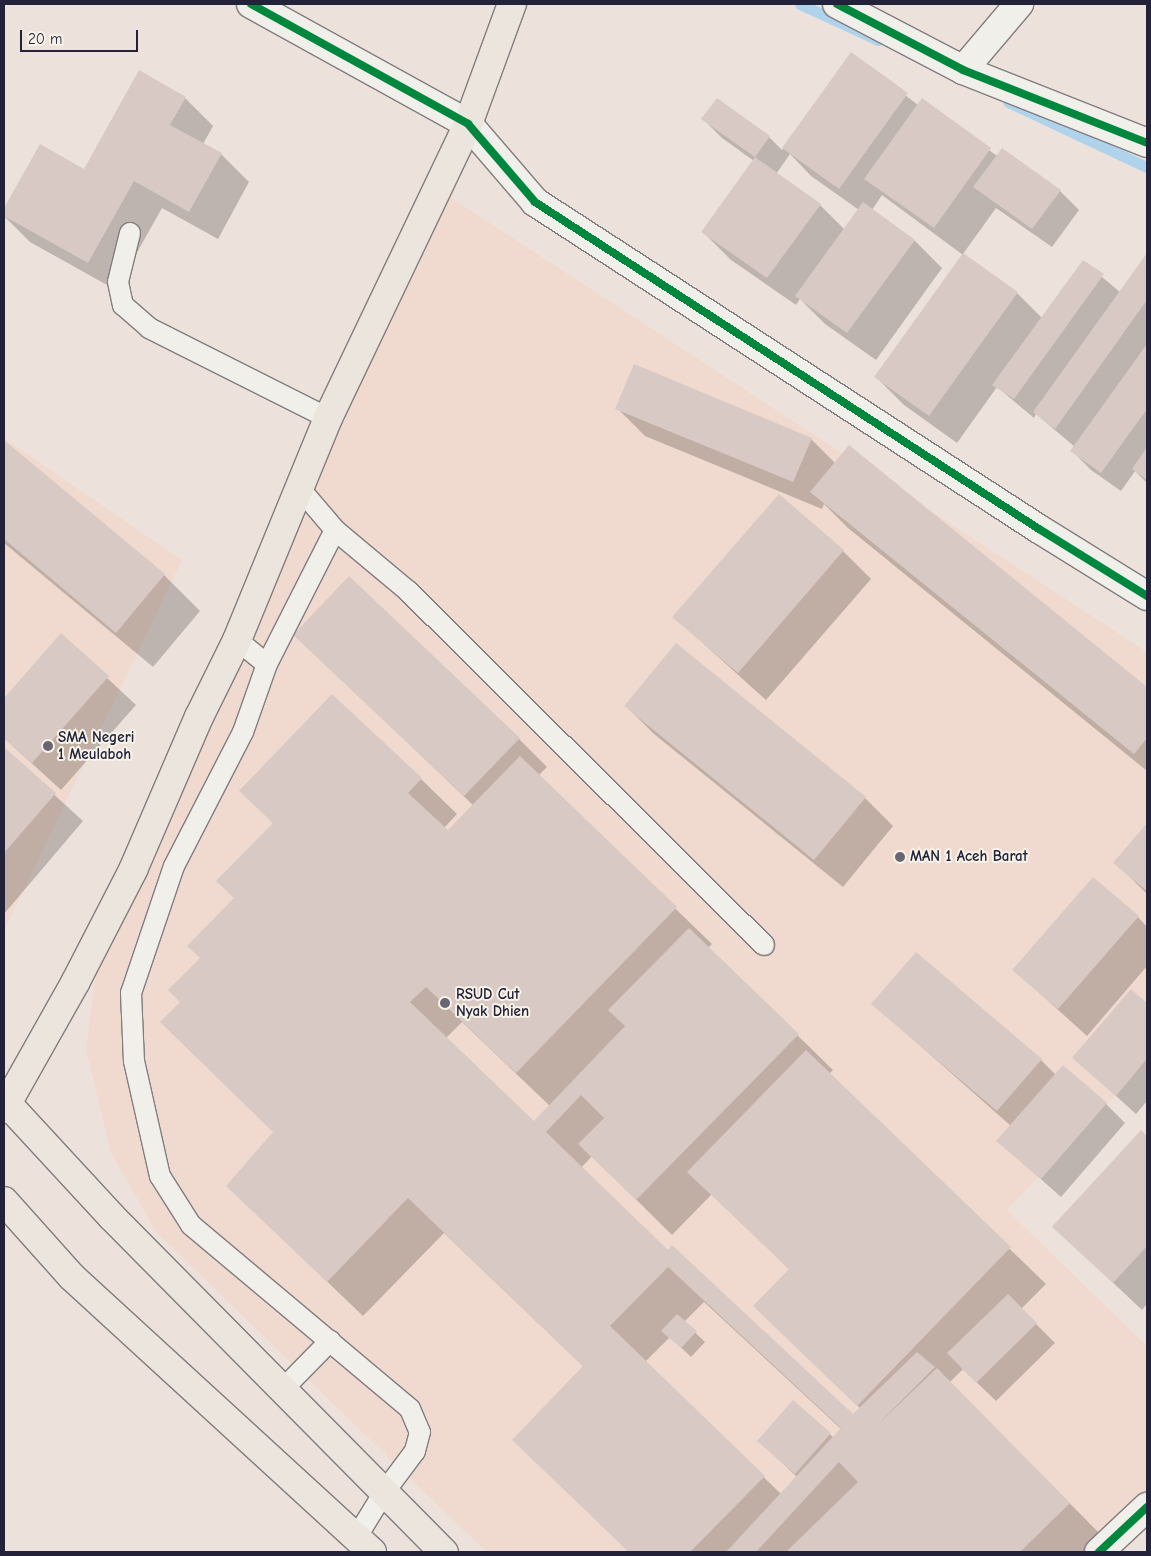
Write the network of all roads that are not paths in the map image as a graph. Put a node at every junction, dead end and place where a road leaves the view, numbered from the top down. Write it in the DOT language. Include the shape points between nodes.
graph roads {
  1 [pos="252,4"];
  2 [pos="512,4"];
  3 [pos="837,4"];
  4 [pos="1019,4"];
  5 [pos="962,70"];
  6 [pos="468,124"];
  7 [pos="1147,143"];
  8 [pos="130,233"];
  9 [pos="328,418"];
  10 [pos="301,490"];
  11 [pos="335,530"];
  12 [pos="1147,596"];
  13 [pos="237,640"];
  14 [pos="267,664"];
  15 [pos="764,945"];
  16 [pos="5,1104"];
  17 [pos="4,1201"];
  18 [pos="330,1341"];
  19 [pos="282,1390"];
  20 [pos="383,1494"];
  21 [pos="1147,1507"];
  22 [pos="364,1545"];
  23 [pos="444,1552"];
  24 [pos="1100,1552"];
  1 -- 6 [label="street"];
  2 -- 6 [label="main road"];
  3 -- 5 [label="street"];
  4 -- 5 [label="street"];
  5 -- 7 [label="street"];
  6 -- 9 [label="main road"];
  6 -- 12 [label="street" via="535,202"];
  8 -- 9 [label="lane" via="118,282 123,305 149,328"];
  9 -- 10 [label="main road"];
  10 -- 11 [label="lane"];
  10 -- 13 [label="main road"];
  11 -- 14 [label="lane"];
  11 -- 15 [label="lane" via="408,591"];
  13 -- 14 [label="lane"];
  13 -- 16 [label="main road" via="133,870"];
  14 -- 18 [label="lane" via="243,732 174,866 132,993 134,1061 160,1176 191,1225"];
  16 -- 19 [label="main road"];
  17 -- 22 [label="main road" via="72,1277"];
  18 -- 19 [label="lane"];
  18 -- 20 [label="lane" via="410,1409 420,1432 415,1451"];
  19 -- 20 [label="main road"];
  20 -- 22 [label="lane"];
  20 -- 23 [label="main road"];
  21 -- 24 [label="street"];
}
